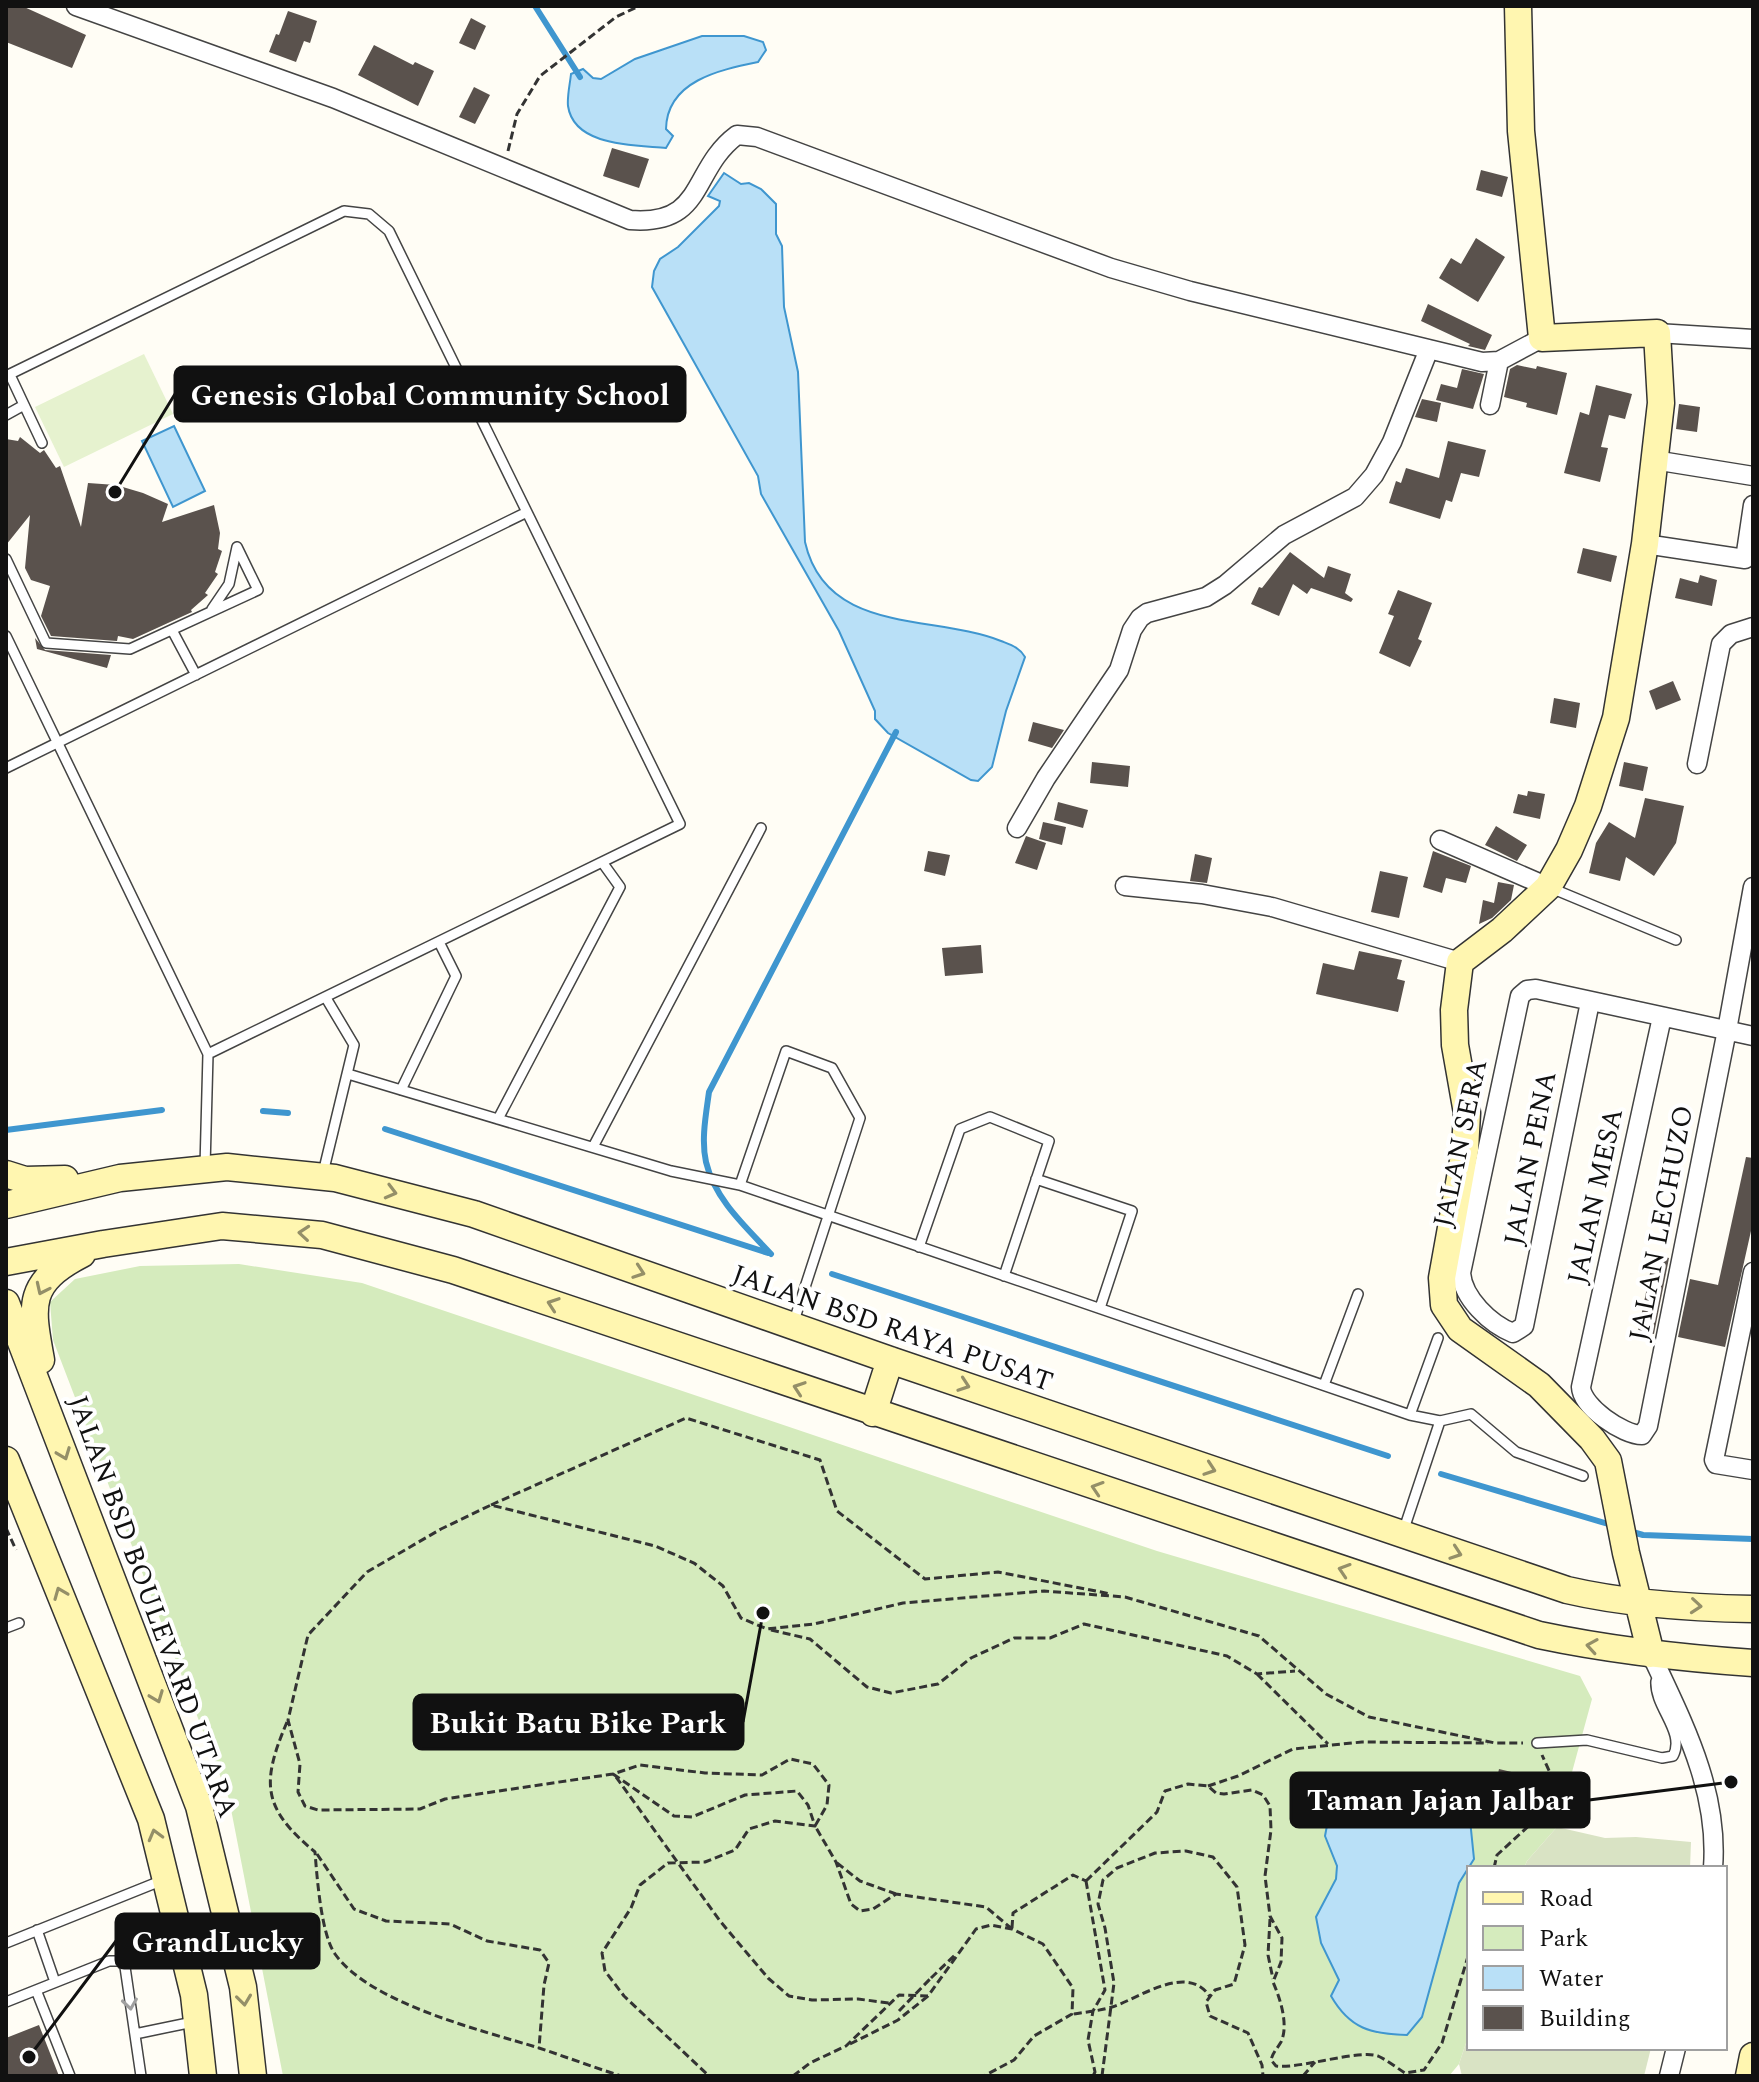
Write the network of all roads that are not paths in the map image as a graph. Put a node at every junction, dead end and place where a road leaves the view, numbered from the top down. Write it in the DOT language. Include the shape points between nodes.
graph roads {
  1 [pos="1518,6"];
  2 [pos="87,8"];
  3 [pos="1657,333"];
  4 [pos="1542,338"];
  5 [pos="1753,339"];
  6 [pos="1429,349"];
  7 [pos="1499,361"];
  8 [pos="8,376"];
  9 [pos="24,405"];
  10 [pos="1490,405"];
  11 [pos="6,415"];
  12 [pos="42,443"];
  13 [pos="1654,460"];
  14 [pos="1753,476"];
  15 [pos="1753,505"];
  16 [pos="525,513"];
  17 [pos="1645,544"];
  18 [pos="6,559"];
  19 [pos="210,612"];
  20 [pos="1753,627"];
  21 [pos="172,630"];
  22 [pos="6,636"];
  23 [pos="196,675"];
  24 [pos="58,743"];
  25 [pos="1697,764"];
  26 [pos="6,768"];
  27 [pos="761,828"];
  28 [pos="1017,828"];
  29 [pos="1440,840"];
  30 [pos="602,862"];
  31 [pos="1125,886"];
  32 [pos="1548,887"];
  33 [pos="1753,887"];
  34 [pos="1676,940"];
  35 [pos="439,942"];
  36 [pos="1460,962"];
  37 [pos="326,998"];
  38 [pos="1590,1002"];
  39 [pos="1662,1017"];
  40 [pos="1727,1030"];
  41 [pos="1753,1036"];
  42 [pos="208,1054"];
  43 [pos="348,1074"];
  44 [pos="401,1090"];
  45 [pos="498,1119"];
  46 [pos="593,1147"];
  47 [pos="205,1169"];
  48 [pos="6,1174"];
  49 [pos="322,1176"];
  50 [pos="120,1178"];
  51 [pos="1036,1179"];
  52 [pos="740,1185"];
  53 [pos="6,1205"];
  54 [pos="828,1215"];
  55 [pos="103,1244"];
  56 [pos="919,1247"];
  57 [pos="6,1262"];
  58 [pos="1753,1272"];
  59 [pos="1004,1276"];
  60 [pos="1465,1290"];
  61 [pos="1358,1294"];
  62 [pos="6,1303"];
  63 [pos="1100,1308"];
  64 [pos="792,1326"];
  65 [pos="1438,1338"];
  66 [pos="890,1360"];
  67 [pos="1324,1385"];
  68 [pos="44,1402"];
  69 [pos="873,1413"];
  70 [pos="1410,1415"];
  71 [pos="1440,1421"];
  72 [pos="1648,1426"];
  73 [pos="6,1460"];
  74 [pos="1753,1470"];
  75 [pos="1583,1476"];
  76 [pos="1402,1534"];
  77 [pos="1640,1601"];
  78 [pos="1753,1609"];
  79 [pos="19,1623"];
  80 [pos="6,1628"];
  81 [pos="1753,1663"];
  82 [pos="1656,1665"];
  83 [pos="1537,1743"];
  84 [pos="1713,1866"];
  85 [pos="166,1878"];
  86 [pos="37,1930"];
  87 [pos="6,1943"];
  88 [pos="55,1982"];
  89 [pos="36,1990"];
  90 [pos="6,2002"];
  91 [pos="197,2022"];
  92 [pos="135,2034"];
  93 [pos="1676,2050"];
  94 [pos="1753,2056"];
  95 [pos="70,2076"];
  96 [pos="141,2076"];
  97 [pos="203,2076"];
  98 [pos="253,2076"];
  99 [pos="1669,2076"];
  100 [pos="1749,2076"];
  1 -- 4 [label="main road" via="1521,131"];
  2 -- 6 [label="street" via="333,98 630,220 653,222 674,215 689,203 722,147 737,135 757,137 1111,268"];
  3 -- 4 [label="main road"];
  3 -- 5 [label="street"];
  3 -- 13 [label="main road" via="1661,403"];
  4 -- 7 [label="street"];
  6 -- 7 [label="street"];
  6 -- 28 [label="street" via="1392,442 1355,497 1284,535 1206,597 1140,618 1119,670"];
  7 -- 10 [label="street"];
  8 -- 9 [label="lane"];
  8 -- 16 [label="lane" via="344,211 369,214 389,231"];
  9 -- 11 [label="lane"];
  9 -- 12 [label="lane"];
  13 -- 14 [label="street"];
  13 -- 17 [label="main road"];
  15 -- 17 [label="street" via="1745,559"];
  16 -- 23 [label="lane"];
  16 -- 30 [label="lane" via="680,824"];
  17 -- 32 [label="main road" via="1616,718 1588,806"];
  18 -- 21 [label="lane" via="46,643 130,649"];
  19 -- 19 [label="lane" via="258,590 237,547 229,584"];
  19 -- 21 [label="lane"];
  20 -- 25 [label="street" via="1731,634 1721,644"];
  21 -- 23 [label="lane"];
  22 -- 24 [label="lane"];
  23 -- 24 [label="lane"];
  24 -- 26 [label="lane"];
  24 -- 42 [label="lane"];
  27 -- 46 [label="lane"];
  29 -- 32 [label="street"];
  30 -- 35 [label="lane"];
  30 -- 45 [label="lane" via="620,887"];
  31 -- 36 [label="street" via="1272,907"];
  32 -- 34 [label="lane"];
  32 -- 36 [label="main road"];
  33 -- 40 [label="street, JALAN LECHUZO"];
  35 -- 37 [label="lane"];
  35 -- 44 [label="lane" via="456,976"];
  36 -- 77 [label="main road" via="1455,1045 1467,1113 1442,1278 1444,1305 1460,1329 1539,1385 1608,1461"];
  37 -- 42 [label="lane"];
  37 -- 43 [label="lane" via="354,1045"];
  38 -- 39 [label="street"];
  38 -- 60 [label="street, JALAN SERA" via="1536,989 1520,996 1463,1262"];
  38 -- 60 [label="street, JALAN PENA" via="1524,1326 1513,1333 1506,1330"];
  39 -- 40 [label="street"];
  39 -- 72 [label="street, JALAN MESA" via="1581,1387 1583,1399 1624,1431 1642,1435"];
  40 -- 41 [label="street"];
  40 -- 72 [label="street, JALAN LECHUZO"];
  42 -- 47 [label="lane"];
  43 -- 44 [label="lane"];
  43 -- 49 [label="lane"];
  44 -- 45 [label="lane"];
  45 -- 46 [label="lane"];
  46 -- 52 [label="lane"];
  47 -- 49 [label="main road, JALAN BSD RAYA PUSAT"];
  47 -- 50 [label="main road, JALAN BSD RAYA PUSAT"];
  48 -- 50 [label="main road" via="25,1180"];
  49 -- 64 [label="main road, JALAN BSD RAYA PUSAT, one-way" via="474,1214"];
  50 -- 53 [label="main road, JALAN BSD RAYA PUSAT"];
  51 -- 56 [label="lane" via="1049,1141 990,1117 960,1129"];
  51 -- 59 [label="lane"];
  51 -- 63 [label="lane" via="1132,1211"];
  52 -- 54 [label="lane"];
  52 -- 54 [label="lane" via="786,1051 832,1068 860,1118"];
  54 -- 56 [label="lane"];
  54 -- 64 [label="lane"];
  55 -- 57 [label="main road"];
  55 -- 68 [label="main road, one-way" via="62,1265 39,1290 32,1312"];
  69 -- 55 [label="main road, one-way" via="453,1270 322,1235 222,1226"];
  56 -- 59 [label="lane"];
  58 -- 74 [label="street" via="1714,1456 1722,1467"];
  59 -- 63 [label="lane"];
  61 -- 67 [label="lane"];
  62 -- 68 [label="main road, JALAN BSD BOULEVARD UTARA"];
  63 -- 67 [label="lane"];
  64 -- 66 [label="main road, JALAN BSD RAYA PUSAT"];
  65 -- 70 [label="lane"];
  66 -- 69 [label="main road"];
  66 -- 76 [label="main road, JALAN BSD RAYA PUSAT, one-way"];
  67 -- 70 [label="lane"];
  68 -- 98 [label="main road, JALAN BSD BOULEVARD UTARA, one-way" via="199,1806 243,1987"];
  82 -- 69 [label="main road, one-way" via="1539,1635"];
  70 -- 71 [label="lane"];
  71 -- 75 [label="lane" via="1471,1414 1516,1452"];
  71 -- 76 [label="lane"];
  85 -- 73 [label="main road, one-way" via="151,1819"];
  76 -- 77 [label="main road, JALAN BSD RAYA PUSAT, one-way" via="1567,1590"];
  77 -- 78 [label="main road, JALAN BSD RAYA PUSAT, one-way"];
  77 -- 82 [label="main road"];
  79 -- 80 [label="lane"];
  81 -- 82 [label="main road"];
  82 -- 83 [label="lane" via="1656,1692 1676,1739 1673,1756 1587,1740"];
  82 -- 84 [label="street" via="1704,1778 1713,1825"];
  85 -- 86 [label="lane"];
  85 -- 91 [label="main road"];
  86 -- 87 [label="lane"];
  86 -- 88 [label="lane"];
  88 -- 89 [label="lane"];
  88 -- 92 [label="lane, one-way" via="120,1961"];
  89 -- 90 [label="lane"];
  89 -- 95 [label="lane"];
  91 -- 92 [label="lane"];
  91 -- 97 [label="main road"];
  92 -- 96 [label="lane"];
  93 -- 99 [label="street"];
  94 -- 100 [label="main road"];
}
